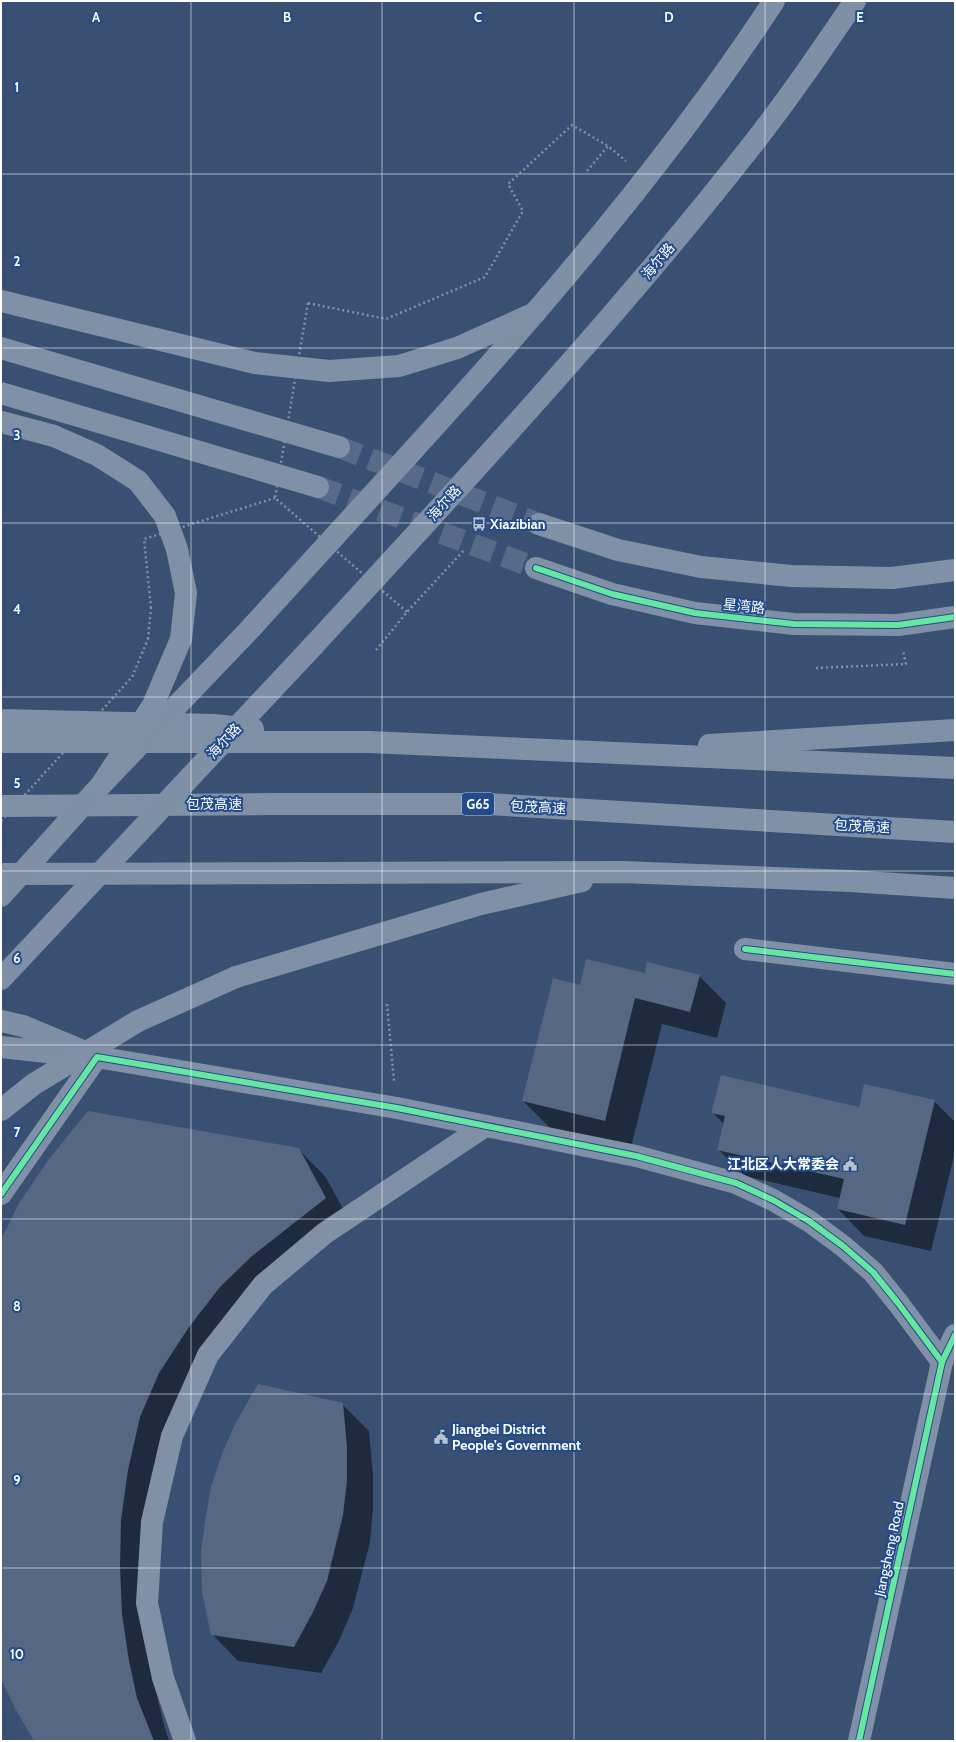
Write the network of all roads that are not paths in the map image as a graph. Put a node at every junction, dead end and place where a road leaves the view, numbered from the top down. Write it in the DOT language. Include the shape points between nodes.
graph roads {
  1 [pos="774,1"];
  2 [pos="855,1"];
  3 [pos="1,301"];
  4 [pos="535,312"];
  5 [pos="1,348"];
  6 [pos="1,393"];
  7 [pos="1,422"];
  8 [pos="339,447"];
  9 [pos="318,487"];
  10 [pos="539,524"];
  11 [pos="536,568"];
  12 [pos="955,570"];
  13 [pos="955,617"];
  14 [pos="1,720"];
  15 [pos="955,730"];
  16 [pos="1,742"];
  17 [pos="369,742"];
  18 [pos="588,752"];
  19 [pos="955,768"];
  20 [pos="102,784"];
  21 [pos="1,806"];
  22 [pos="955,832"];
  23 [pos="622,872"];
  24 [pos="1,874"];
  25 [pos="955,888"];
  26 [pos="1,896"];
  27 [pos="745,949"];
  28 [pos="955,974"];
  29 [pos="1,979"];
  30 [pos="1,1021"];
  31 [pos="1,1047"];
  32 [pos="97,1058"];
  33 [pos="1,1110"];
  34 [pos="485,1126"];
  35 [pos="1,1194"];
  36 [pos="955,1334"];
  37 [pos="942,1362"];
  38 [pos="185,1741"];
  39 [pos="859,1741"];
  1 -- 4 [label="main road" via="704,101 646,177 582,258"];
  2 -- 29 [label="main road, 海尔路, bridge" via="750,147 624,302 450,498"];
  3 -- 4 [label="highway" via="255,363 329,371 399,366 457,348"];
  4 -- 20 [label="main road, bridge" via="252,627"];
  5 -- 8 [label="highway"];
  6 -- 9 [label="highway"];
  7 -- 20 [label="highway, bridge" via="61,439 97,455 138,481 165,516 177,549 186,593 181,639 153,705"];
  10 -- 12 [label="street" via="618,550 701,567 791,576 892,578"];
  11 -- 13 [label="street, 星湾路" via="612,594 695,613 794,624 898,625"];
  14 -- 17 [label="highway" via="214,725"];
  15 -- 18 [label="highway"];
  16 -- 17 [label="highway"];
  17 -- 18 [label="highway"];
  18 -- 19 [label="highway"];
  20 -- 26 [label="main road, bridge"];
  21 -- 22 [label="highway, 包茂高速 / G65" via="488,804"];
  23 -- 24 [label="highway"];
  23 -- 25 [label="highway"];
  23 -- 33 [label="highway, bridge" via="481,904 236,976 138,1021 34,1084"];
  27 -- 28 [label="street"];
  30 -- 32 [label="main road" via="23,1026"];
  31 -- 32 [label="main road"];
  32 -- 34 [label="street" via="397,1108"];
  32 -- 35 [label="street"];
  34 -- 37 [label="street" via="636,1156 736,1183 773,1200 843,1246 873,1272"];
  34 -- 38 [label="street" via="325,1233 263,1286 208,1355 172,1436 152,1522 147,1603 163,1678"];
  36 -- 37 [label="street, Jiangsheng Road"];
  37 -- 39 [label="street, Jiangsheng Road"];
}
